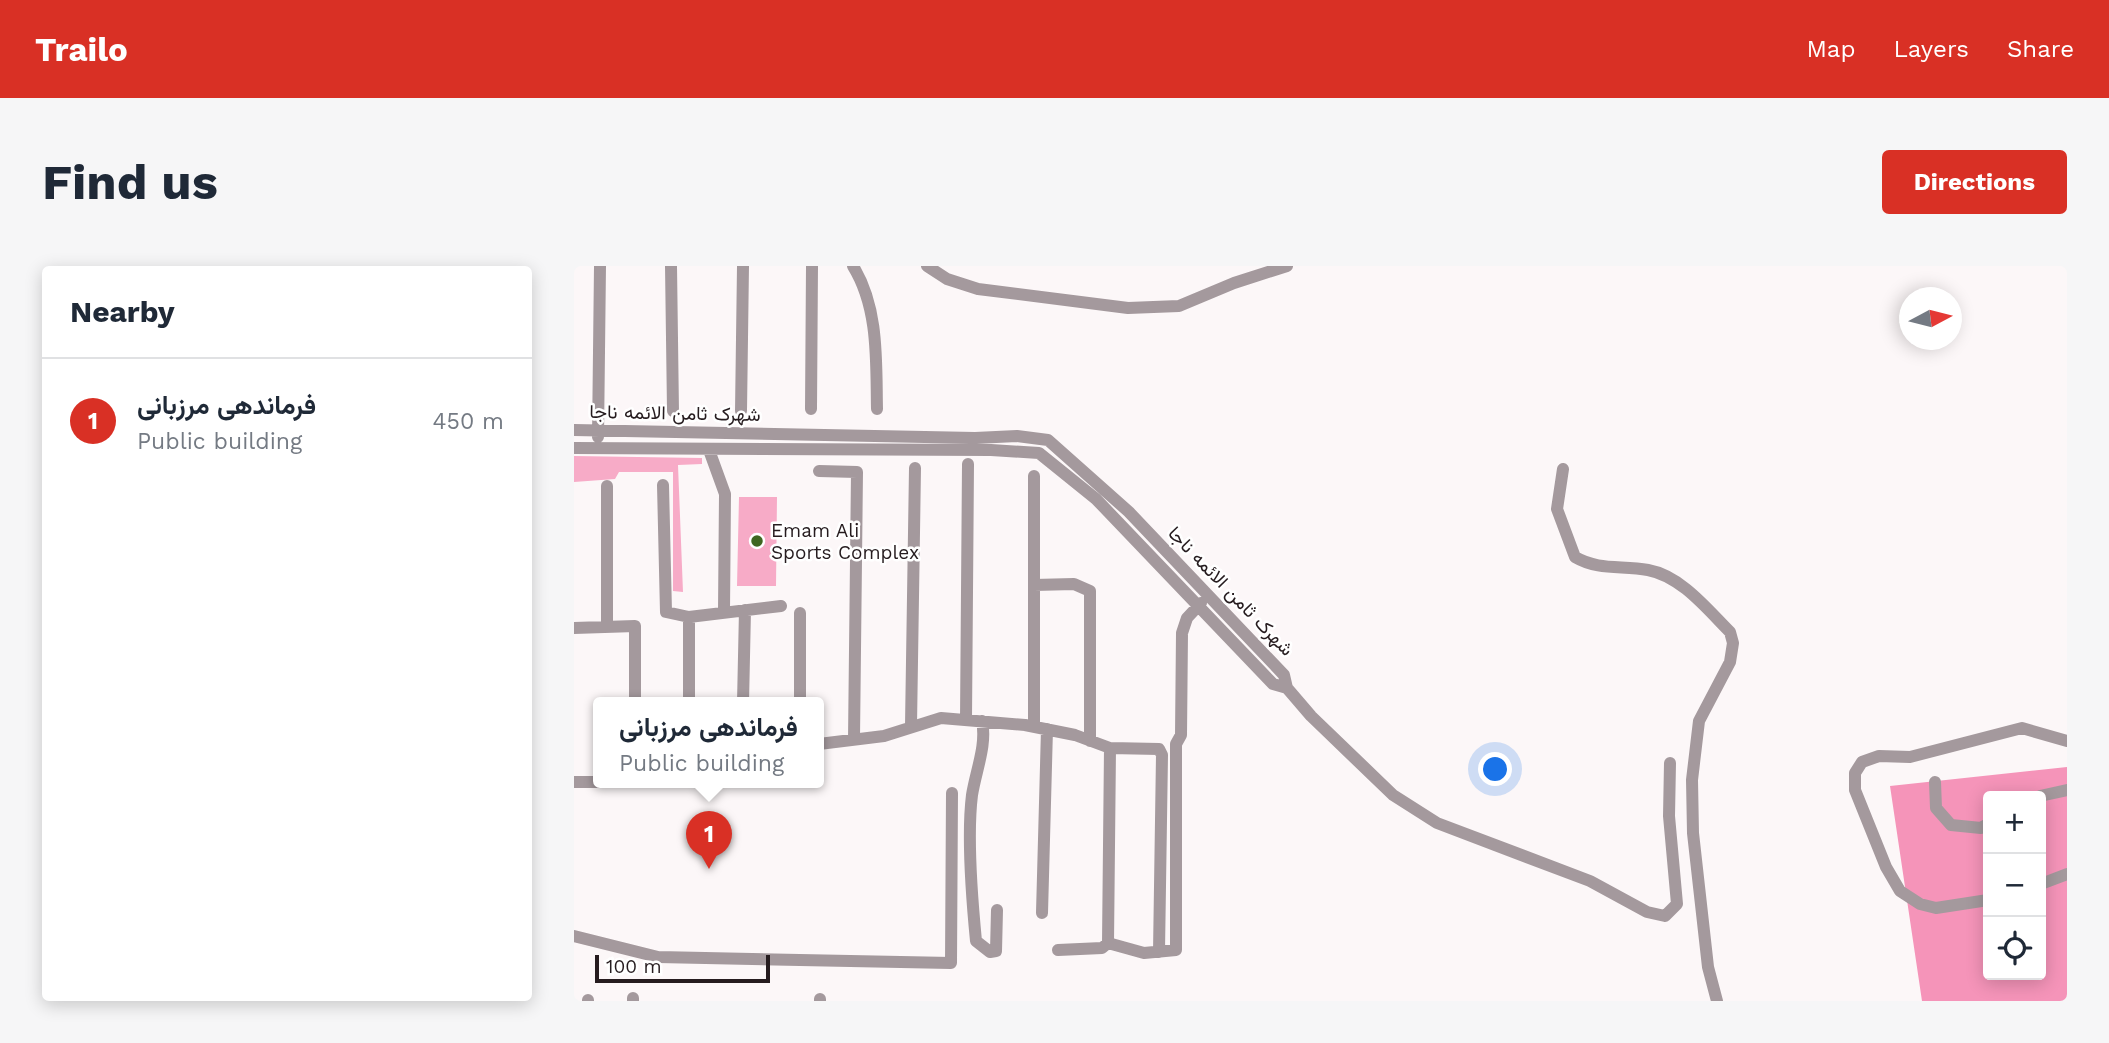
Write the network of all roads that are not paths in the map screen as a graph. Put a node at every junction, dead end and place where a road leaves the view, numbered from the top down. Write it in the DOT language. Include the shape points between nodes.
graph roads {
  1 [pos="600,266"];
  2 [pos="671,266"];
  3 [pos="743,266"];
  4 [pos="812,266"];
  5 [pos="853,266"];
  6 [pos="927,266"];
  7 [pos="1287,266"];
  8 [pos="811,409"];
  9 [pos="877,409"];
  10 [pos="673,411"];
  11 [pos="741,411"];
  12 [pos="574,430"];
  13 [pos="598,430"];
  14 [pos="828,435"];
  15 [pos="982,444"];
  16 [pos="574,448"];
  17 [pos="598,448"];
  18 [pos="709,450"];
  19 [pos="827,450"];
  20 [pos="968,464"];
  21 [pos="915,467"];
  22 [pos="1563,469"];
  23 [pos="819,471"];
  24 [pos="1034,476"];
  25 [pos="1098,483"];
  26 [pos="663,485"];
  27 [pos="607,486"];
  28 [pos="1088,493"];
  29 [pos="1034,585"];
  30 [pos="1209,595"];
  31 [pos="781,606"];
  32 [pos="1198,607"];
  33 [pos="745,610"];
  34 [pos="724,612"];
  35 [pos="800,613"];
  36 [pos="689,617"];
  37 [pos="607,627"];
  38 [pos="574,628"];
  39 [pos="1287,688"];
  40 [pos="635,697"];
  41 [pos="688,697"];
  42 [pos="743,697"];
  43 [pos="800,697"];
  44 [pos="966,720"];
  45 [pos="982,721"];
  46 [pos="911,726"];
  47 [pos="1041,728"];
  48 [pos="854,739"];
  49 [pos="1090,741"];
  50 [pos="2067,741"];
  51 [pos="824,743"];
  52 [pos="1110,748"];
  53 [pos="1670,763"];
  54 [pos="574,782"];
  55 [pos="593,782"];
  56 [pos="1936,782"];
  57 [pos="2067,790"];
  58 [pos="952,793"];
  59 [pos="2046,795"];
  60 [pos="1983,826"];
  61 [pos="2067,874"];
  62 [pos="2046,882"];
  63 [pos="1983,901"];
  64 [pos="997,910"];
  65 [pos="1042,913"];
  66 [pos="574,936"];
  67 [pos="1108,943"];
  68 [pos="1058,950"];
  69 [pos="1159,952"];
  70 [pos="1717,1001"];
  1 -- 13 [label="street"];
  2 -- 10 [label="street"];
  3 -- 11 [label="street"];
  4 -- 8 [label="street"];
  5 -- 9 [label="street" via="869,302 876,343"];
  6 -- 7 [label="street" via="947,279 978,289 1128,308 1179,306"];
  12 -- 13 [label="street, شهرک ثامن الائمه ناجا"];
  13 -- 14 [label="street, شهرک ثامن الائمه ناجا"];
  13 -- 17 [label="street"];
  14 -- 15 [label="street, شهرک ثامن الائمه ناجا"];
  14 -- 19 [label="street"];
  15 -- 19 [label="street, شهرک ثامن الائمه ناجا"];
  15 -- 25 [label="street, شهرک ثامن الائمه ناجا" via="1017,436 1048,440"];
  15 -- 28 [label="street, شهرک ثامن الائمه ناجا" via="1039,453"];
  16 -- 17 [label="street, شهرک ثامن الائمه ناجا"];
  17 -- 18 [label="street, شهرک ثامن الائمه ناجا"];
  18 -- 19 [label="street, شهرک ثامن الائمه ناجا"];
  18 -- 34 [label="street" via="725,494"];
  20 -- 44 [label="street"];
  21 -- 46 [label="street"];
  22 -- 70 [label="street" via="1557,509 1574,557 1590,566 1662,574 1730,632 1731,662 1699,721 1692,779 1693,834 1708,967"];
  23 -- 48 [label="street" via="857,472"];
  24 -- 29 [label="street"];
  25 -- 28 [label="street"];
  25 -- 30 [label="street, شهرک ثامن الائمه ناجا"];
  26 -- 36 [label="street" via="666,612"];
  27 -- 37 [label="street"];
  28 -- 32 [label="street, شهرک ثامن الائمه ناجا"];
  29 -- 47 [label="street"];
  29 -- 49 [label="street" via="1073,584 1090,591"];
  30 -- 32 [label="street"];
  30 -- 39 [label="street, شهرک ثامن الائمه ناجا" via="1284,675"];
  31 -- 33 [label="street"];
  32 -- 39 [label="street, شهرک ثامن الائمه ناجا" via="1273,684"];
  32 -- 69 [label="street" via="1187,618 1182,634 1181,735 1176,744 1176,950"];
  33 -- 34 [label="street"];
  33 -- 42 [label="street"];
  34 -- 36 [label="street"];
  35 -- 43 [label="street"];
  36 -- 41 [label="street"];
  37 -- 38 [label="street"];
  37 -- 40 [label="street" via="635,626"];
  39 -- 53 [label="street" via="1393,795 1437,823 1665,916 1677,904 1669,816"];
  44 -- 45 [label="street"];
  44 -- 46 [label="street" via="941,718"];
  45 -- 47 [label="street"];
  45 -- 64 [label="street" via="972,797 973,906 976,941 990,953 996,951"];
  46 -- 48 [label="street" via="884,736"];
  47 -- 49 [label="street"];
  47 -- 65 [label="street"];
  48 -- 51 [label="street"];
  49 -- 52 [label="street"];
  50 -- 63 [label="street" via="2022,728 1910,757 1879,756 1862,762 1854,773 1856,790 1900,891 1936,908"];
  52 -- 67 [label="street"];
  52 -- 69 [label="street" via="1159,749 1162,755"];
  54 -- 55 [label="street"];
  56 -- 60 [label="street" via="1936,808 1951,825"];
  57 -- 59 [label="street"];
  58 -- 66 [label="street" via="951,962 658,957"];
  61 -- 62 [label="street"];
  67 -- 68 [label="street" via="1101,948"];
  67 -- 69 [label="street" via="1124,950"];
}
